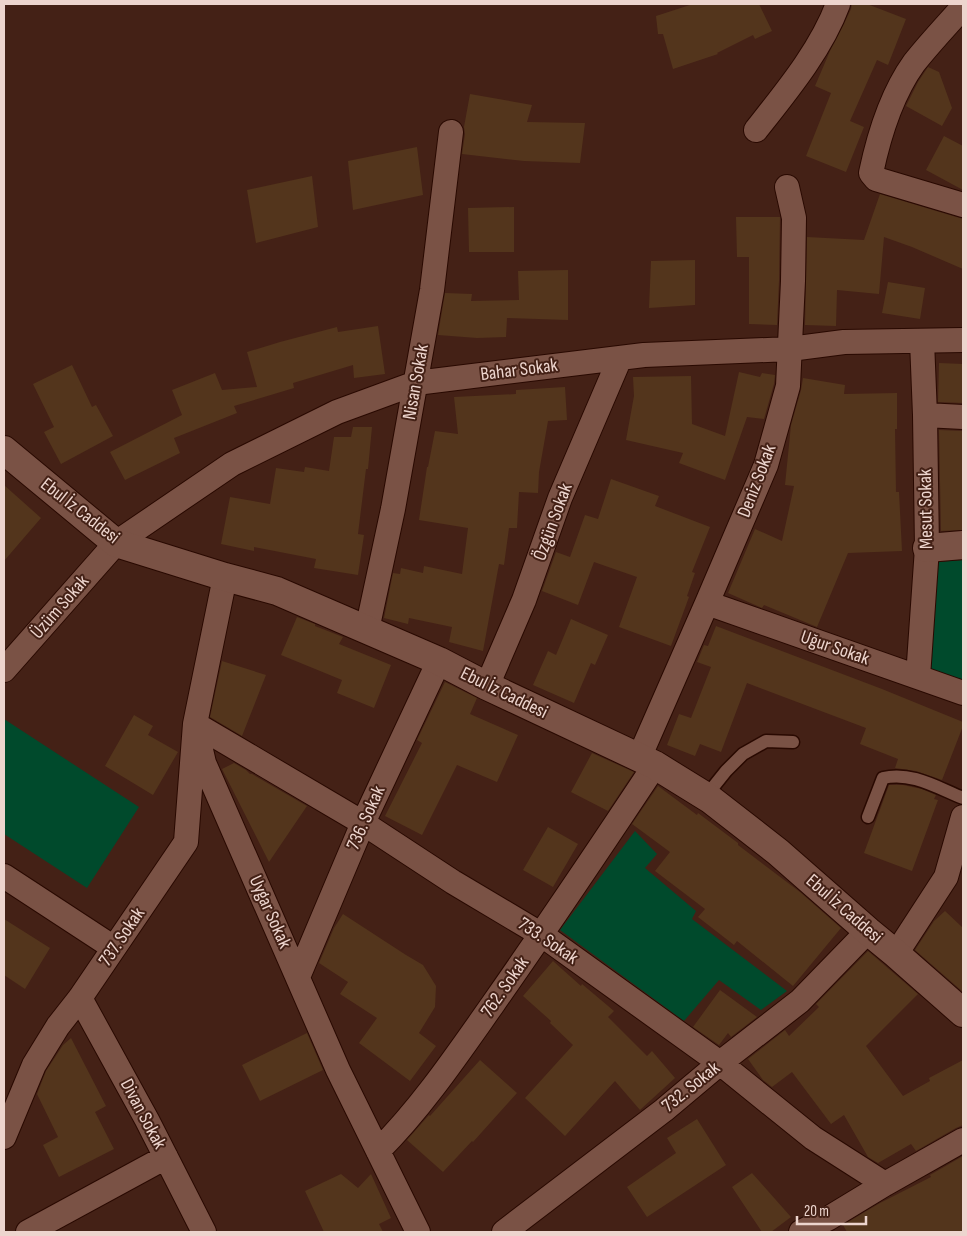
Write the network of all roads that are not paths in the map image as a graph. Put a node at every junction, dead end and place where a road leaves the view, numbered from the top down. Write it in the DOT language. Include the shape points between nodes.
graph roads {
  1 [pos="838,4"];
  2 [pos="961,7"];
  3 [pos="756,130"];
  4 [pos="451,132"];
  5 [pos="788,187"];
  6 [pos="963,205"];
  7 [pos="963,340"];
  8 [pos="922,341"];
  9 [pos="790,348"];
  10 [pos="620,358"];
  11 [pos="416,383"];
  12 [pos="925,415"];
  13 [pos="963,417"];
  14 [pos="4,450"];
  15 [pos="116,543"];
  16 [pos="963,545"];
  17 [pos="927,548"];
  18 [pos="225,577"];
  19 [pos="707,604"];
  20 [pos="367,630"];
  21 [pos="439,662"];
  22 [pos="4,670"];
  23 [pos="918,677"];
  24 [pos="487,686"];
  25 [pos="963,693"];
  26 [pos="195,724"];
  27 [pos="793,742"];
  28 [pos="647,761"];
  29 [pos="706,796"];
  30 [pos="963,798"];
  31 [pos="868,817"];
  32 [pos="963,818"];
  33 [pos="363,823"];
  34 [pos="4,876"];
  35 [pos="955,878"];
  36 [pos="868,931"];
  37 [pos="542,935"];
  38 [pos="114,948"];
  39 [pos="896,954"];
  40 [pos="298,977"];
  41 [pos="80,998"];
  42 [pos="963,1013"];
  43 [pos="720,1064"];
  44 [pos="4,1137"];
  45 [pos="963,1140"];
  46 [pos="378,1151"];
  47 [pos="166,1157"];
  48 [pos="885,1184"];
  49 [pos="832,1225"];
  50 [pos="28,1232"];
  51 [pos="204,1232"];
  52 [pos="418,1232"];
  53 [pos="504,1232"];
  54 [pos="802,1232"];
  1 -- 3 [label="street" via="831,22 794,82"];
  2 -- 6 [label="street" via="914,64 893,100 871,173 876,180"];
  4 -- 11 [label="street, Nisan Sokak" via="432,290"];
  5 -- 9 [label="street, Deniz Sokak" via="794,218"];
  7 -- 8 [label="street, Bahar Sokak"];
  8 -- 9 [label="street, Bahar Sokak" via="844,342"];
  8 -- 12 [label="street, Mesut Sokak"];
  9 -- 10 [label="street, Bahar Sokak"];
  9 -- 19 [label="street, Deniz Sokak" via="788,386 766,465"];
  10 -- 11 [label="street, Bahar Sokak"];
  10 -- 24 [label="street, Özgün Sokak" via="560,498 524,600"];
  11 -- 15 [label="street, Bahar Sokak" via="336,412 232,464"];
  11 -- 20 [label="street, Nisan Sokak"];
  12 -- 13 [label="street"];
  12 -- 17 [label="street, Mesut Sokak"];
  14 -- 15 [label="street, Ebul İz Caddesi"];
  15 -- 18 [label="street, Ebul İz Caddesi"];
  15 -- 22 [label="street, Üzüm Sokak"];
  16 -- 17 [label="street"];
  17 -- 23 [label="street, Mesut Sokak"];
  18 -- 20 [label="street, Ebul İz Caddesi" via="277,591"];
  18 -- 26 [label="street, Uygar Sokak"];
  19 -- 23 [label="street, Uğur Sokak"];
  19 -- 28 [label="street, Deniz Sokak"];
  20 -- 21 [label="street, Ebul İz Caddesi"];
  21 -- 24 [label="street, Ebul İz Caddesi"];
  21 -- 33 [label="street, 736. Sokak"];
  23 -- 25 [label="street, Uğur Sokak"];
  24 -- 28 [label="street, Ebul İz Caddesi"];
  26 -- 33 [label="street, 733. Sokak"];
  26 -- 38 [label="street, 737. Sokak" via="186,842"];
  26 -- 40 [label="street, Uygar Sokak" via="204,763"];
  27 -- 29 [label="lane" via="766,741 743,754"];
  28 -- 29 [label="street, Ebul İz Caddesi"];
  28 -- 37 [label="street, 762. Sokak"];
  29 -- 36 [label="street, Ebul İz Caddesi" via="778,852"];
  30 -- 31 [label="lane" via="919,780 890,776 883,778"];
  32 -- 35 [label="street"];
  33 -- 37 [label="street, 733. Sokak"];
  33 -- 40 [label="street, 736. Sokak"];
  34 -- 38 [label="street"];
  35 -- 39 [label="street"];
  36 -- 39 [label="street, Ebul İz Caddesi"];
  36 -- 43 [label="street, 732. Sokak" via="800,1000"];
  37 -- 43 [label="street, 733. Sokak"];
  37 -- 46 [label="street, 762. Sokak" via="455,1058 399,1130"];
  38 -- 41 [label="street, 737. Sokak"];
  39 -- 42 [label="street, Ebul İz Caddesi"];
  40 -- 46 [label="street, Uygar Sokak" via="338,1070"];
  41 -- 44 [label="street, 737. Sokak" via="34,1065"];
  41 -- 47 [label="street, Divan Sokak"];
  43 -- 48 [label="street, 733. Sokak" via="813,1138"];
  43 -- 53 [label="street, 732. Sokak"];
  45 -- 48 [label="street"];
  46 -- 52 [label="street, Uygar Sokak"];
  47 -- 50 [label="street"];
  47 -- 51 [label="street, Divan Sokak"];
  48 -- 49 [label="street"];
  49 -- 54 [label="street"];
}
